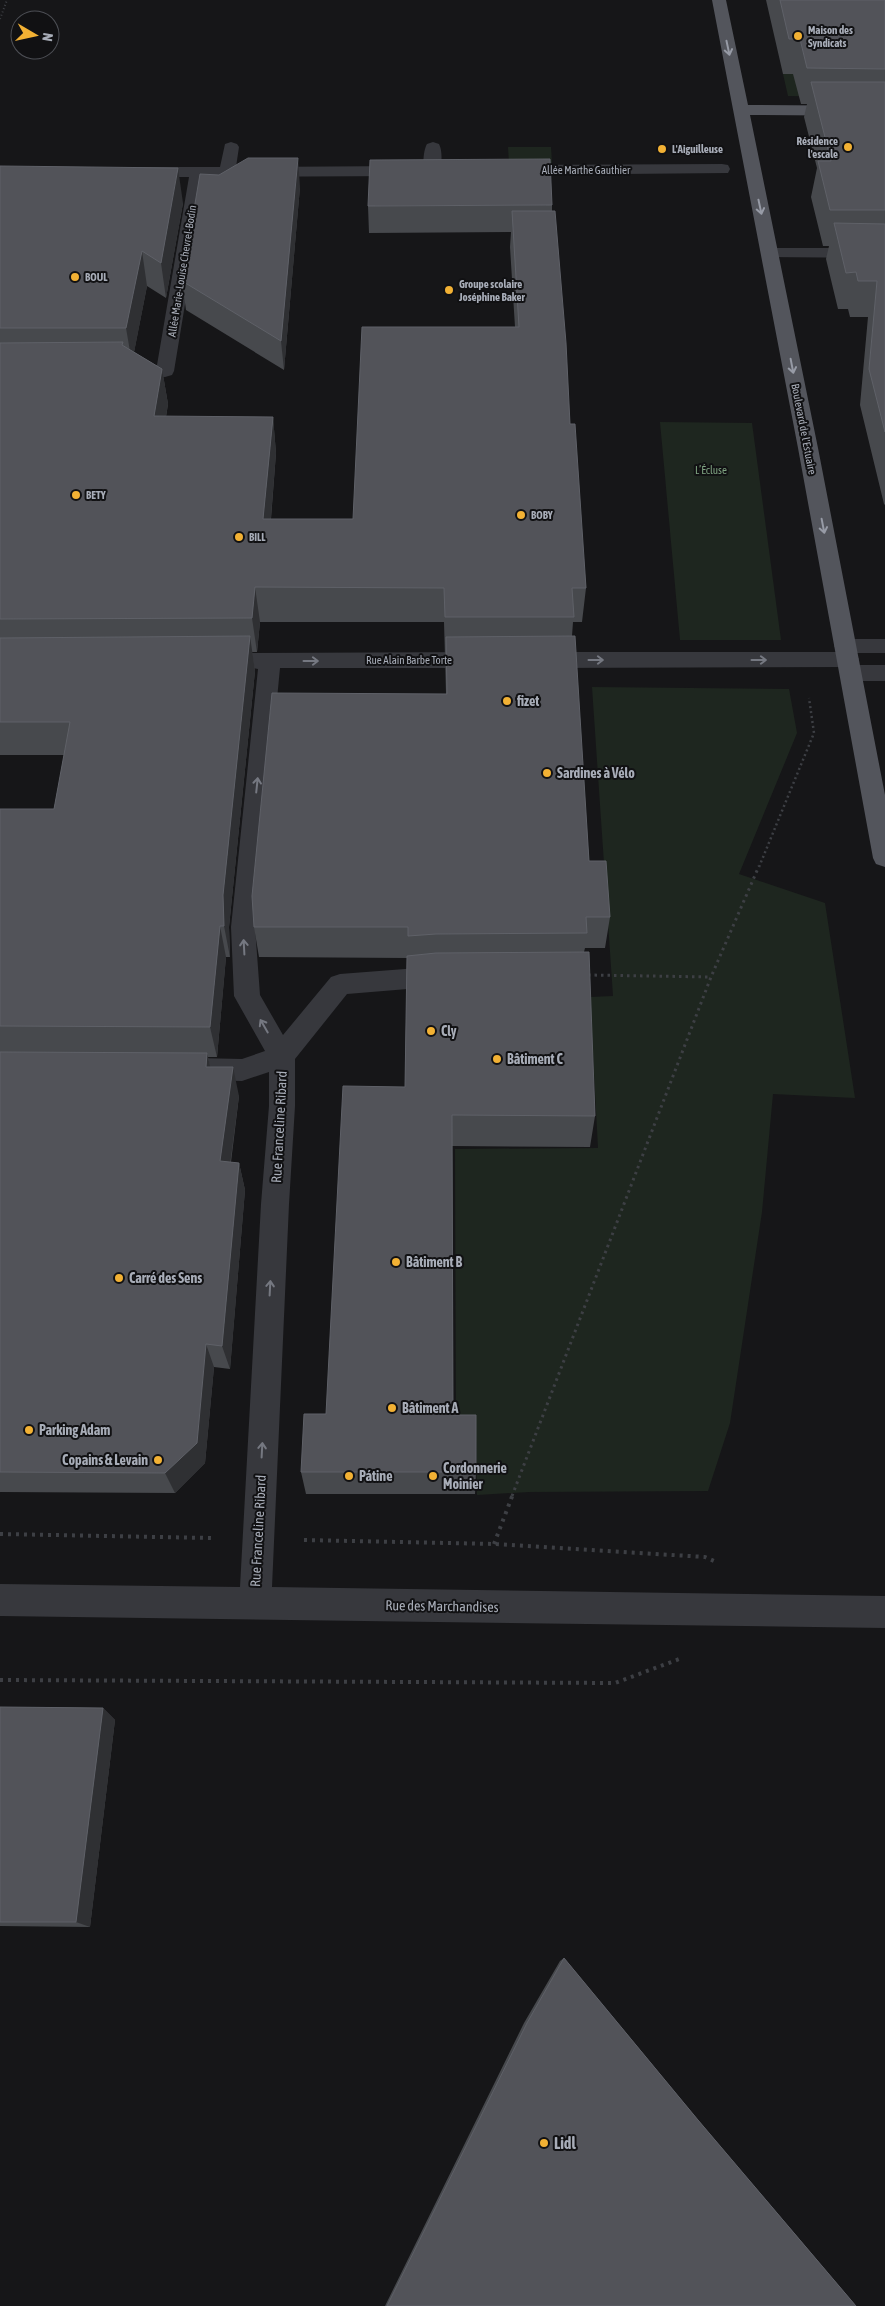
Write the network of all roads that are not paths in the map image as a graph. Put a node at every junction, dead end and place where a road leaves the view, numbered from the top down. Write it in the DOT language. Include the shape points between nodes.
graph roads {
  1 [pos="718,0"];
  2 [pos="740,110"];
  3 [pos="885,111"];
  4 [pos="231,147"];
  5 [pos="433,147"];
  6 [pos="722,169"];
  7 [pos="499,170"];
  8 [pos="432,171"];
  9 [pos="451,171"];
  10 [pos="129,172"];
  11 [pos="198,172"];
  12 [pos="227,172"];
  13 [pos="770,253"];
  14 [pos="885,253"];
  15 [pos="107,371"];
  16 [pos="885,646"];
  17 [pos="848,660"];
  18 [pos="230,661"];
  19 [pos="270,661"];
  20 [pos="885,673"];
  21 [pos="885,858"];
  22 [pos="464,976"];
  23 [pos="282,1056"];
  24 [pos="174,1069"];
  25 [pos="0,1600"];
  26 [pos="255,1604"];
  27 [pos="885,1612"];
  1 -- 2 [label="main road, Boulevard de l'Estuaire, one-way"];
  2 -- 3 [label="main road"];
  2 -- 13 [label="main road, Boulevard de l'Estuaire, one-way"];
  4 -- 12 [label="street"];
  5 -- 8 [label="street"];
  6 -- 7 [label="street, Allée Marthe Gauthier"];
  8 -- 9 [label="street"];
  8 -- 12 [label="street"];
  10 -- 11 [label="street"];
  11 -- 12 [label="street"];
  11 -- 15 [label="street, Allée Marie-Louise Chevrel-Bodin" via="165,371"];
  13 -- 14 [label="street"];
  13 -- 17 [label="main road, Boulevard de l'Estuaire, one-way"];
  16 -- 17 [label="street, Rue Alain Barbe Torte"];
  19 -- 17 [label="street, Rue Alain Barbe Torte, one-way"];
  17 -- 20 [label="street, Rue Alain Barbe Torte"];
  17 -- 21 [label="main road, Boulevard de l'Estuaire"];
  18 -- 19 [label="street, Rue Alain Barbe Torte"];
  23 -- 19 [label="street, Rue Franceline Ribard, one-way" via="247,996 243,927"];
  22 -- 23 [label="street" via="340,984"];
  23 -- 24 [label="street" via="242,1070"];
  26 -- 23 [label="street, Rue Franceline Ribard, one-way"];
  25 -- 26 [label="street, Rue des Marchandises"];
  26 -- 27 [label="street, Rue des Marchandises"];
}
